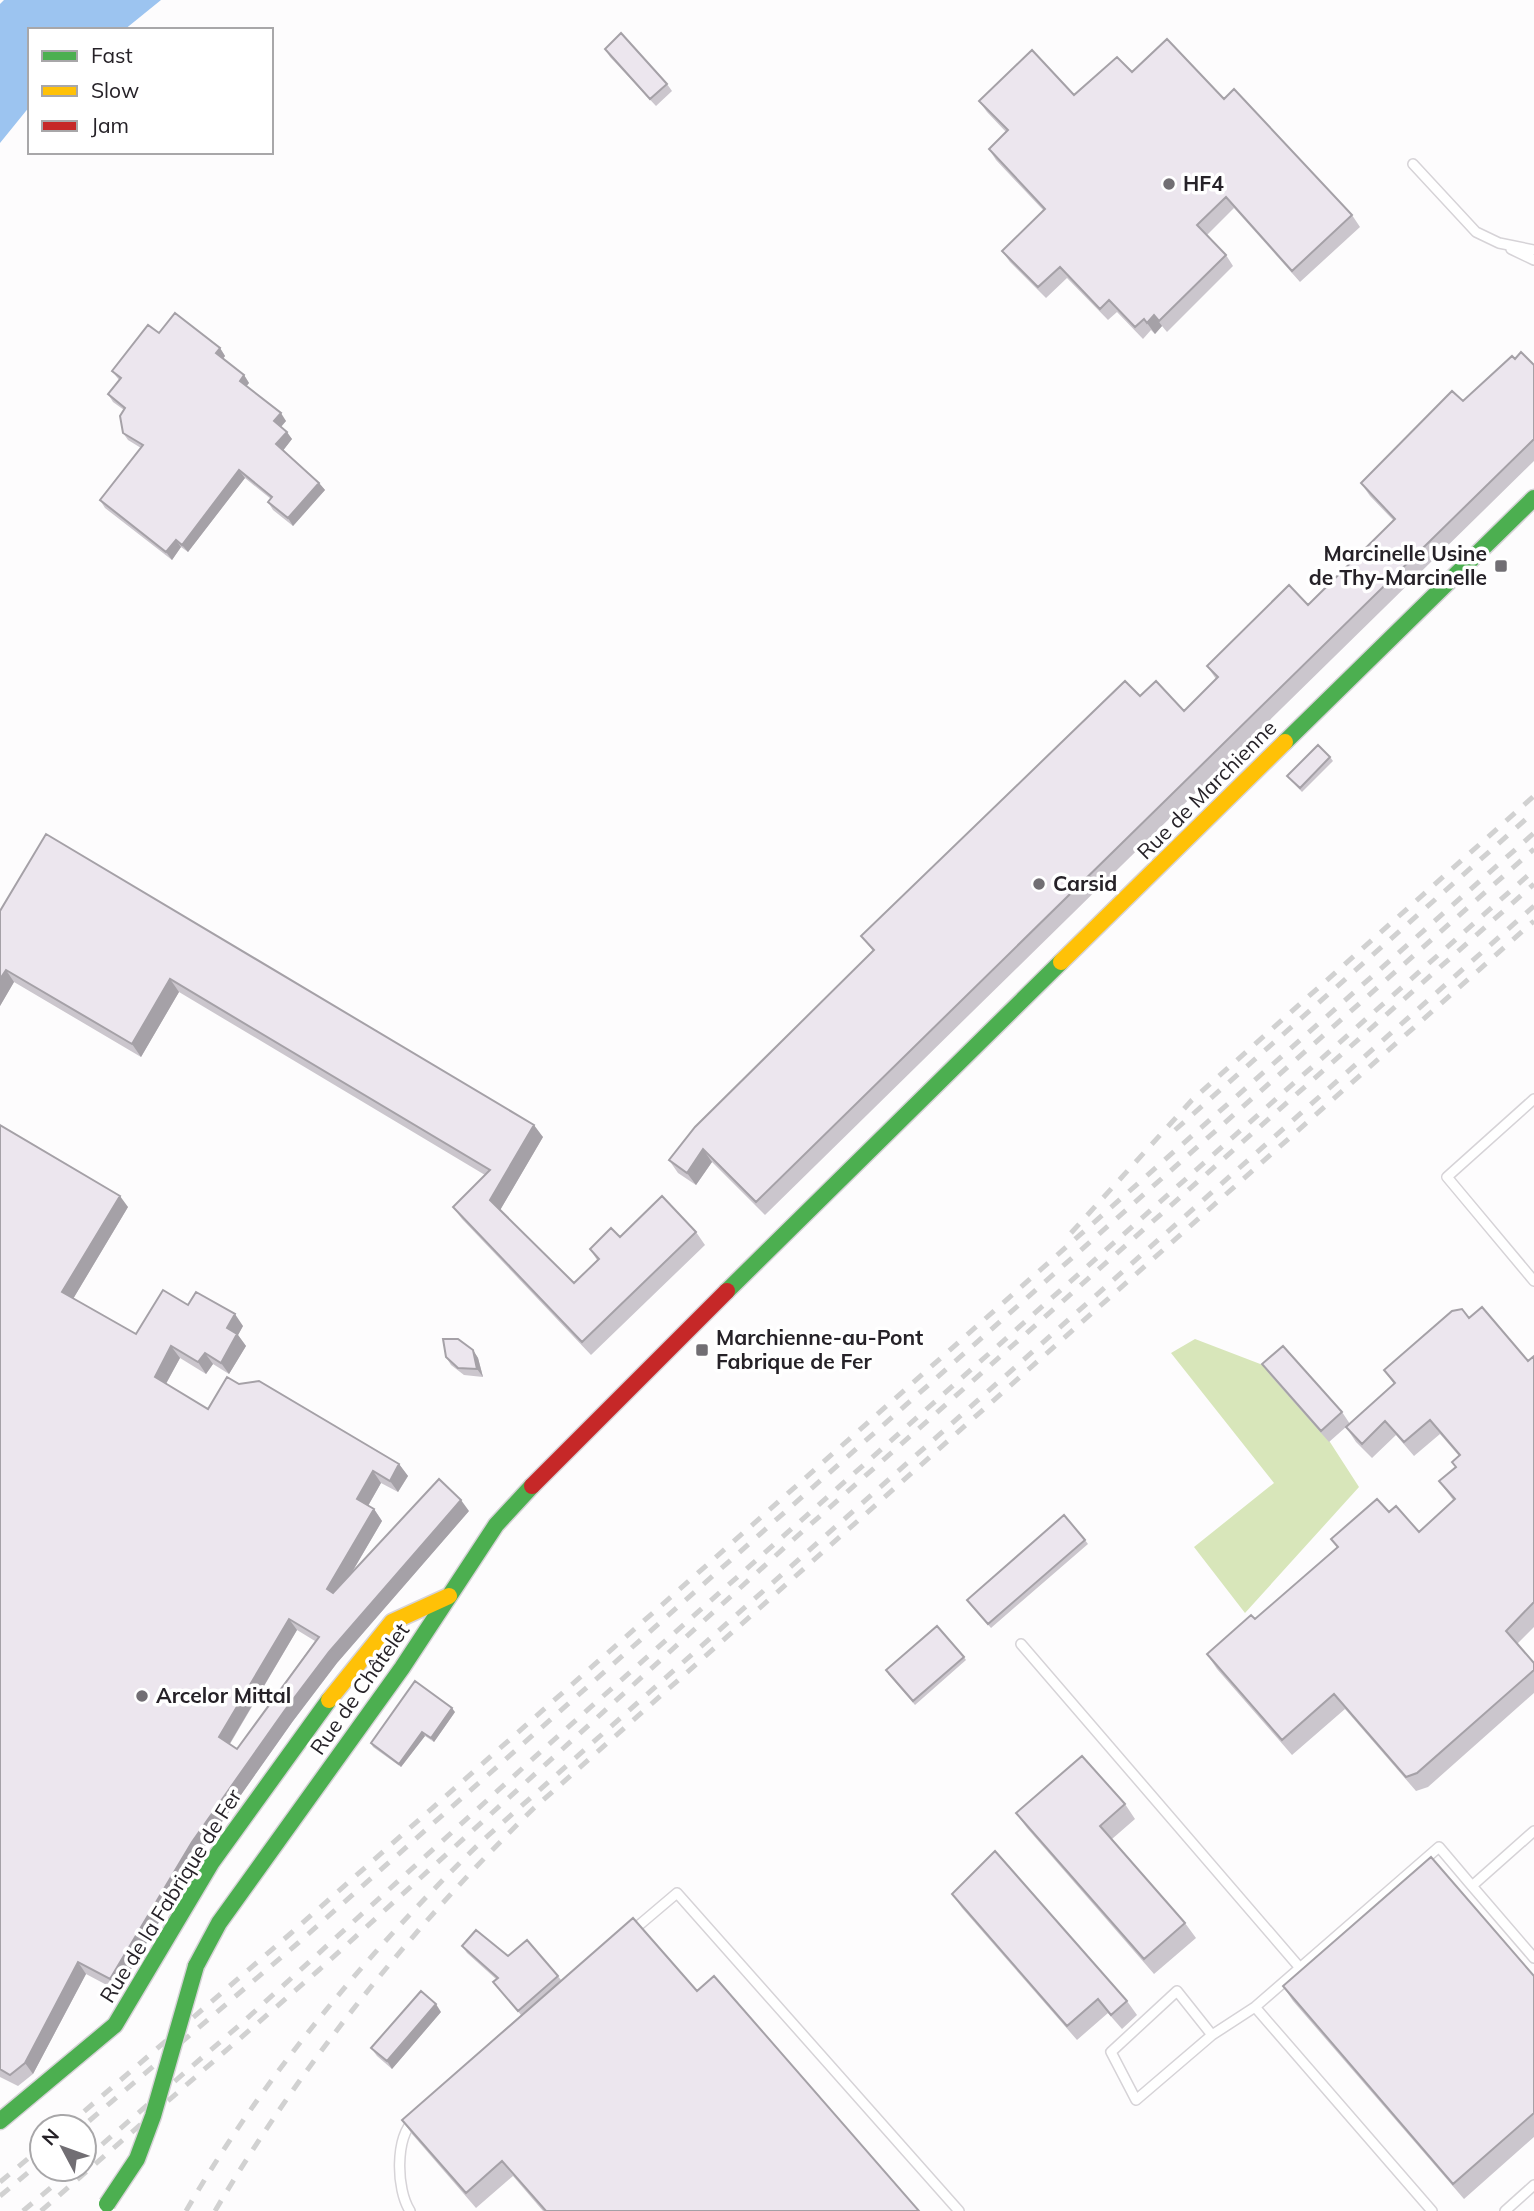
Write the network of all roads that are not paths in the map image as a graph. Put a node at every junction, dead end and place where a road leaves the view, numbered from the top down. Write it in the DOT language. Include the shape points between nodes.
graph roads {
  1 [pos="1413,164"];
  2 [pos="1499,243"];
  3 [pos="1534,250"];
  4 [pos="1534,260"];
  5 [pos="1534,498"];
  6 [pos="1534,1099"];
  7 [pos="760,1259"];
  8 [pos="1534,1281"];
  9 [pos="450,1596"];
  10 [pos="1021,1644"];
  11 [pos="1534,1831"];
  12 [pos="1472,1886"];
  13 [pos="624,1938"];
  14 [pos="1534,1958"];
  15 [pos="1301,1969"];
  16 [pos="1255,2007"];
  17 [pos="1212,2035"];
  18 [pos="425,2109"];
  19 [pos="0,2121"];
  20 [pos="1534,2185"];
  21 [pos="100,2211"];
  22 [pos="410,2211"];
  23 [pos="959,2211"];
  24 [pos="1432,2211"];
  25 [pos="1505,2211"];
  1 -- 2 [label="lane" via="1476,232"];
  2 -- 3 [label="lane"];
  2 -- 4 [label="lane"];
  5 -- 7 [label="main road, Rue de Marchienne"];
  6 -- 8 [label="lane" via="1447,1177"];
  7 -- 9 [label="main road, Rue de Châtelet" via="569,1446 496,1525"];
  9 -- 19 [label="main road, Rue de la Fabrique de Fer" via="392,1622 305,1730 212,1862 115,2025"];
  9 -- 21 [label="main road, Rue de Châtelet, bridge" via="219,1923 196,1966 138,2159"];
  10 -- 15 [label="lane"];
  11 -- 12 [label="lane"];
  12 -- 14 [label="lane"];
  12 -- 15 [label="lane" via="1439,1847"];
  13 -- 23 [label="lane" via="677,1893"];
  15 -- 16 [label="lane"];
  16 -- 17 [label="lane"];
  16 -- 24 [label="lane"];
  17 -- 17 [label="lane" via="1136,2101 1111,2052 1177,1990"];
  18 -- 22 [label="lane" via="408,2125 400,2146 400,2171"];
  20 -- 25 [label="lane"];
}
